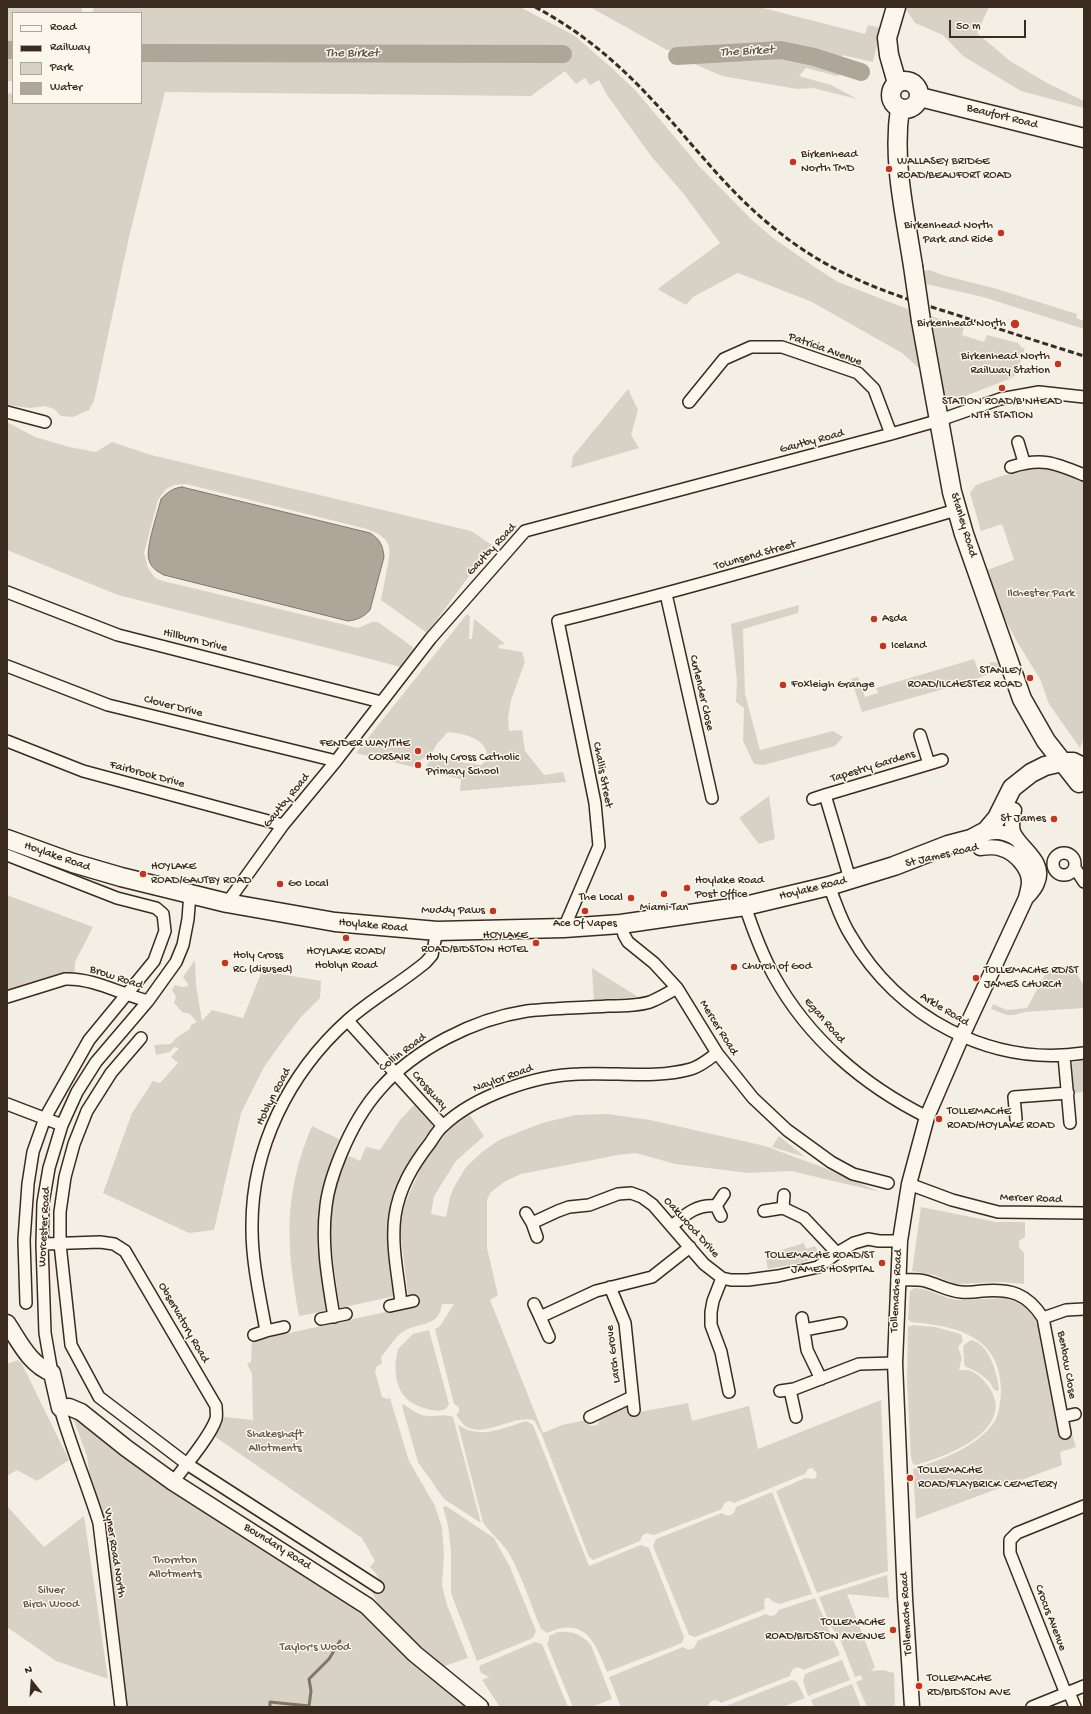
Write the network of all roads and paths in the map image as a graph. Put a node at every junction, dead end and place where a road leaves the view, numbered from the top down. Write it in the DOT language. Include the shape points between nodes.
graph roads {
  1 [pos="896,7"];
  2 [pos="897,83"];
  3 [pos="920,97"];
  4 [pos="900,108"];
  5 [pos="1084,138"];
  6 [pos="1084,397"];
  7 [pos="689,402"];
  8 [pos="7,412"];
  9 [pos="940,420"];
  10 [pos="45,422"];
  11 [pos="891,434"];
  12 [pos="1018,442"];
  13 [pos="1024,462"];
  14 [pos="1011,466"];
  15 [pos="1084,474"];
  16 [pos="956,510"];
  17 [pos="7,592"];
  18 [pos="666,594"];
  19 [pos="558,621"];
  20 [pos="7,666"];
  21 [pos="381,702"];
  22 [pos="920,735"];
  23 [pos="7,741"];
  24 [pos="1056,744"];
  25 [pos="942,760"];
  26 [pos="336,761"];
  27 [pos="929,764"];
  28 [pos="1069,773"];
  29 [pos="825,795"];
  30 [pos="712,798"];
  31 [pos="813,799"];
  32 [pos="283,826"];
  33 [pos="1002,834"];
  34 [pos="7,839"];
  35 [pos="979,842"];
  36 [pos="7,855"];
  37 [pos="1075,868"];
  38 [pos="850,879"];
  39 [pos="1084,882"];
  40 [pos="829,886"];
  41 [pos="190,893"];
  42 [pos="227,903"];
  43 [pos="745,906"];
  44 [pos="163,914"];
  45 [pos="621,924"];
  46 [pos="564,928"];
  47 [pos="436,932"];
  48 [pos="677,988"];
  49 [pos="127,996"];
  50 [pos="7,997"];
  51 [pos="148,1001"];
  52 [pos="348,1021"];
  53 [pos="962,1036"];
  54 [pos="141,1038"];
  55 [pos="717,1053"];
  56 [pos="1084,1053"];
  57 [pos="1064,1056"];
  58 [pos="396,1073"];
  59 [pos="1068,1092"];
  60 [pos="7,1104"];
  61 [pos="926,1117"];
  62 [pos="45,1118"];
  63 [pos="1016,1118"];
  64 [pos="1070,1124"];
  65 [pos="62,1126"];
  66 [pos="443,1126"];
  67 [pos="888,1183"];
  68 [pos="909,1184"];
  69 [pos="724,1194"];
  70 [pos="784,1195"];
  71 [pos="784,1208"];
  72 [pos="764,1211"];
  73 [pos="526,1213"];
  74 [pos="1084,1213"];
  75 [pos="532,1223"];
  76 [pos="672,1226"];
  77 [pos="537,1236"];
  78 [pos="900,1241"];
  79 [pos="42,1244"];
  80 [pos="60,1244"];
  81 [pos="690,1247"];
  82 [pos="838,1253"];
  83 [pos="722,1278"];
  84 [pos="897,1280"];
  85 [pos="610,1287"];
  86 [pos="413,1301"];
  87 [pos="26,1302"];
  88 [pos="401,1303"];
  89 [pos="534,1304"];
  90 [pos="390,1306"];
  91 [pos="1084,1309"];
  92 [pos="346,1314"];
  93 [pos="334,1317"];
  94 [pos="540,1317"];
  95 [pos="802,1318"];
  96 [pos="1043,1318"];
  97 [pos="321,1319"];
  98 [pos="7,1323"];
  99 [pos="841,1323"];
  100 [pos="284,1327"];
  101 [pos="804,1330"];
  102 [pos="266,1331"];
  103 [pos="254,1334"];
  104 [pos="549,1337"];
  105 [pos="732,1350"];
  106 [pos="75,1352"];
  107 [pos="721,1352"];
  108 [pos="895,1363"];
  109 [pos="52,1373"];
  110 [pos="821,1379"];
  111 [pos="729,1392"];
  112 [pos="632,1397"];
  113 [pos="60,1408"];
  114 [pos="634,1410"];
  115 [pos="1075,1414"];
  116 [pos="590,1417"];
  117 [pos="796,1417"];
  118 [pos="1062,1417"];
  119 [pos="1065,1433"];
  120 [pos="187,1464"];
  121 [pos="173,1482"];
  122 [pos="1084,1506"];
  123 [pos="378,1586"];
  124 [pos="1084,1686"];
  125 [pos="1067,1693"];
  126 [pos="122,1707"];
  127 [pos="480,1707"];
  128 [pos="912,1707"];
  129 [pos="1032,1707"];
  130 [pos="1075,1707"];
  1 -- 2 [label="main road" via="887,38"];
  2 -- 3 [label="main road" via="913,83 919,90"];
  2 -- 4 [label="main road" via="891,93 894,104"];
  3 -- 4 [label="main road" via="911,108"];
  3 -- 5 [label="main road, Beaufort Road"];
  4 -- 9 [label="main road, Stanley Road, bridge" via="896,131 896,157 921,322"];
  6 -- 9 [label="street, Gautby Road" via="1039,392 1000,399"];
  7 -- 11 [label="street, Patricia Avenue" via="724,359 751,347 782,347 858,374 874,389"];
  8 -- 10 [label="street"];
  9 -- 11 [label="street, Gautby Road"];
  9 -- 16 [label="main road, Stanley Road"];
  11 -- 21 [label="street, Gautby Road" via="525,531 431,638"];
  12 -- 13 [label="street"];
  13 -- 14 [label="street"];
  13 -- 15 [label="street" via="1050,462"];
  16 -- 18 [label="street, Townsend Street" via="791,560"];
  16 -- 24 [label="main road, Stanley Road" via="1022,699 1034,722"];
  17 -- 21 [label="street, Hillburn Drive" via="118,635"];
  18 -- 19 [label="street, Townsend Street"];
  18 -- 30 [label="street, Curlender Close"];
  19 -- 46 [label="street, Challis Street" via="595,803 599,846"];
  20 -- 26 [label="street, Clover Drive" via="108,705"];
  21 -- 26 [label="street, Gautby Road"];
  22 -- 27 [label="street, Tapestry Gardens"];
  23 -- 32 [label="street, Fairbrook Drive" via="83,771"];
  24 -- 28 [label="main road, Stanley Road"];
  24 -- 28 [label="main road" via="1051,759"];
  25 -- 27 [label="street, Tapestry Gardens"];
  26 -- 32 [label="street, Gautby Road"];
  27 -- 29 [label="street, Tapestry Gardens"];
  28 -- 33 [label="main road, St James Road" via="1038,782 1025,790"];
  28 -- 33 [label="main road, St James Road" via="1023,778 1012,788"];
  29 -- 31 [label="street, Tapestry Gardens"];
  29 -- 38 [label="street, Tapestry Gardens"];
  32 -- 42 [label="street, Gautby Road"];
  33 -- 35 [label="main road, St James Road" via="986,831"];
  33 -- 35 [label="street" via="996,847"];
  33 -- 53 [label="street, Tollemache Road" via="1036,862 1039,873 1037,885 1026,898"];
  34 -- 41 [label="main road, Hoylake Road" via="73,863"];
  35 -- 38 [label="main road, Hoylake Road" via="948,845 894,866"];
  36 -- 44 [label="street, Hoylake Road" via="117,898 156,908"];
  37 -- 39 [label="street"];
  38 -- 40 [label="main road, Hoylake Road"];
  40 -- 43 [label="main road, Hoylake Road"];
  40 -- 53 [label="street, Arkle Road" via="850,936 870,966 914,1009"];
  41 -- 42 [label="main road, Hoylake Road"];
  41 -- 51 [label="street, Worcester Road" via="183,945 176,962"];
  42 -- 47 [label="main road, Hoylake Road" via="335,922"];
  43 -- 45 [label="main road, Hoylake Road"];
  43 -- 61 [label="street, Egan Road" via="755,936 774,976 792,1005 815,1034 871,1084"];
  44 -- 49 [label="street, Worcester Road" via="165,932 154,961"];
  45 -- 46 [label="main road, Hoylake Road"];
  45 -- 48 [label="street, Mercer Road" via="628,942 654,963"];
  46 -- 47 [label="main road, Hoylake Road"];
  47 -- 52 [label="street, Hoblyn Road" via="432,955 426,962 373,999"];
  48 -- 55 [label="street, Mercer Road"];
  48 -- 58 [label="street, Collin Road" via="649,1002 624,1006 549,1009 499,1017 472,1026 433,1046"];
  49 -- 50 [label="street, Brow Road" via="106,987 65,979"];
  49 -- 51 [label="street, Brow Road"];
  49 -- 62 [label="street, Worcester Road" via="88,1040"];
  51 -- 65 [label="street, Worcester Road" via="96,1062"];
  52 -- 58 [label="street, Crossway"];
  52 -- 102 [label="street, Hoblyn Road" via="308,1062 291,1087 278,1112 260,1163 254,1196 252,1230 255,1272"];
  53 -- 57 [label="street, Arkle Road" via="984,1046 1013,1052"];
  53 -- 61 [label="street, Tollemache Road"];
  54 -- 80 [label="street, Worcester Road" via="111,1073 80,1128 65,1177 60,1212"];
  55 -- 66 [label="street, Naylor Road" via="692,1069 665,1073 578,1074 551,1077 515,1086 472,1104"];
  55 -- 67 [label="street, Mercer Road" via="753,1098 801,1141 830,1162 853,1174"];
  56 -- 57 [label="street, Arkle Road"];
  57 -- 59 [label="street"];
  58 -- 66 [label="street, Crossway"];
  58 -- 93 [label="street, Collin Road" via="358,1118 332,1175 326,1204 324,1248"];
  59 -- 63 [label="street" via="1014,1096"];
  59 -- 64 [label="street"];
  60 -- 62 [label="street"];
  61 -- 68 [label="street, Tollemache Road"];
  62 -- 65 [label="street"];
  62 -- 87 [label="street, Worcester Road" via="33,1152 28,1184 24,1240"];
  65 -- 79 [label="street, Worcester Road" via="49,1168"];
  66 -- 88 [label="street, Naylor Road" via="407,1178 398,1202 393,1231"];
  68 -- 74 [label="street, Mercer Road" via="952,1200 998,1212"];
  68 -- 78 [label="street, Tollemache Road"];
  69 -- 76 [label="street" via="719,1211 704,1206 693,1209"];
  70 -- 71 [label="street"];
  71 -- 72 [label="street"];
  71 -- 82 [label="street" via="804,1218"];
  73 -- 75 [label="street"];
  75 -- 76 [label="street, Oakwood Drive" via="564,1209 632,1193 653,1205"];
  75 -- 77 [label="street"];
  76 -- 81 [label="street, Oakwood Drive"];
  78 -- 82 [label="street" via="868,1239 854,1243"];
  78 -- 84 [label="street, Tollemache Road"];
  79 -- 80 [label="street, Observatory Road"];
  79 -- 109 [label="street, Worcester Road" via="45,1333"];
  80 -- 106 [label="street, Worcester Road" via="71,1345"];
  80 -- 120 [label="street, Observatory Road" via="100,1242 114,1244 125,1251 216,1406 216,1418"];
  81 -- 83 [label="street, Oakwood Drive" via="704,1264"];
  81 -- 85 [label="street" via="652,1276"];
  82 -- 83 [label="street" via="818,1267 778,1276 748,1280"];
  83 -- 107 [label="street" via="711,1312 713,1333"];
  84 -- 96 [label="street" via="926,1281 947,1290 961,1292 1010,1292 1024,1297"];
  84 -- 108 [label="street, Tollemache Road"];
  85 -- 94 [label="street"];
  85 -- 112 [label="street, Larch Grove" via="625,1323"];
  86 -- 88 [label="street"];
  88 -- 90 [label="street"];
  89 -- 94 [label="street"];
  91 -- 96 [label="street" via="1066,1310"];
  92 -- 93 [label="street"];
  93 -- 97 [label="street"];
  94 -- 104 [label="street"];
  95 -- 101 [label="street"];
  96 -- 118 [label="street, Benbow Close"];
  98 -- 109 [label="main road" via="32,1360"];
  99 -- 101 [label="street"];
  100 -- 102 [label="street"];
  101 -- 110 [label="street" via="808,1350"];
  102 -- 103 [label="street"];
  105 -- 107 [label="street"];
  106 -- 120 [label="street, Boundary Road" via="99,1397"];
  107 -- 111 [label="street"];
  108 -- 110 [label="street" via="859,1364"];
  108 -- 128 [label="street, Tollemache Road"];
  109 -- 113 [label="main road, Worcester Road"];
  110 -- 117 [label="street" via="785,1390"];
  112 -- 114 [label="street, Larch Grove"];
  112 -- 116 [label="street, Larch Grove"];
  113 -- 121 [label="main road, Boundary Road" via="69,1407 81,1412"];
  113 -- 126 [label="street, Vyner Road North" via="99,1523"];
  115 -- 118 [label="street, Benbow Close"];
  118 -- 119 [label="street, Benbow Close"];
  120 -- 121 [label="street, Observatory Road"];
  120 -- 123 [label="street, Boundary Road"];
  121 -- 127 [label="main road, Boundary Road" via="367,1606 415,1654"];
  122 -- 125 [label="street, Crocus Avenue" via="1017,1533 1010,1540 1010,1553"];
  124 -- 125 [label="street"];
  125 -- 129 [label="street"];
  125 -- 130 [label="street, Crocus Avenue"];
}
